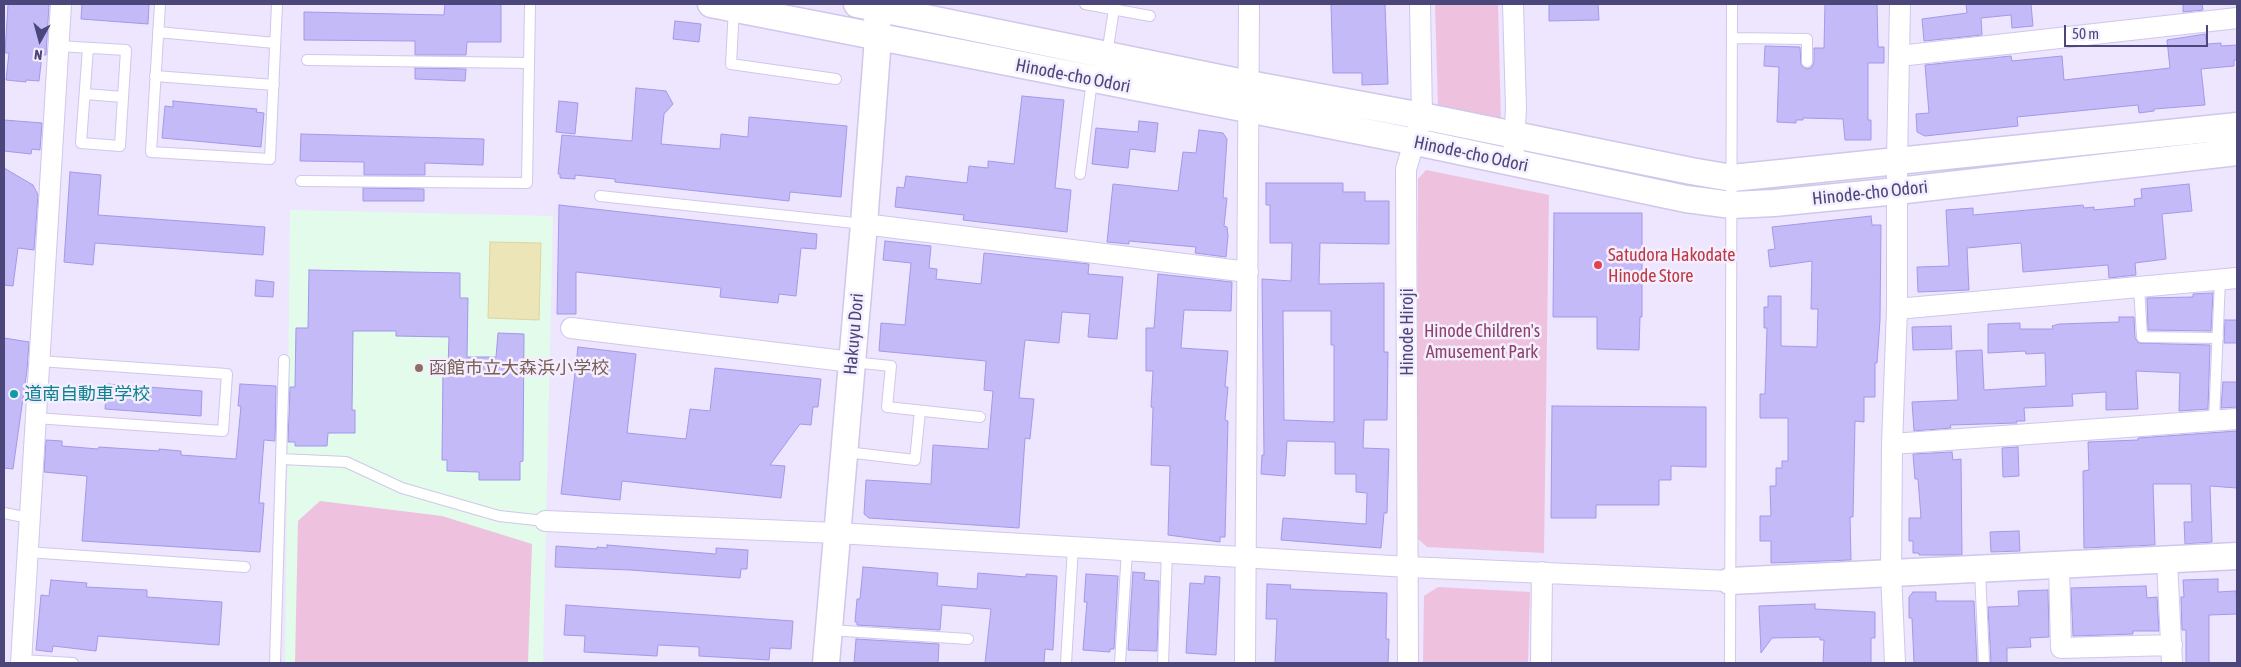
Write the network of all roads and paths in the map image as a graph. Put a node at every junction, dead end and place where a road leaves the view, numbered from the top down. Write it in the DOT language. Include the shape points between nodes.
graph roads {
  1 [pos="61,4"];
  2 [pos="160,4"];
  3 [pos="277,4"];
  4 [pos="530,4"];
  5 [pos="1085,4"];
  6 [pos="1249,4"];
  7 [pos="1420,4"];
  8 [pos="1513,4"];
  9 [pos="1732,4"];
  10 [pos="1900,4"];
  11 [pos="870,5"];
  12 [pos="722,6"];
  13 [pos="1114,9"];
  14 [pos="1150,16"];
  15 [pos="2237,18"];
  16 [pos="158,32"];
  17 [pos="878,38"];
  18 [pos="1732,38"];
  19 [pos="275,43"];
  20 [pos="58,46"];
  21 [pos="88,48"];
  22 [pos="1107,55"];
  23 [pos="1899,56"];
  24 [pos="306,60"];
  25 [pos="1807,62"];
  26 [pos="529,63"];
  27 [pos="155,76"];
  28 [pos="836,79"];
  29 [pos="1092,80"];
  30 [pos="1249,84"];
  31 [pos="274,85"];
  32 [pos="85,94"];
  33 [pos="123,97"];
  34 [pos="1249,110"];
  35 [pos="1422,116"];
  36 [pos="2237,126"];
  37 [pos="1514,136"];
  38 [pos="1416,142"];
  39 [pos="2237,152"];
  40 [pos="1897,160"];
  41 [pos="1513,163"];
  42 [pos="1080,174"];
  43 [pos="1732,178"];
  44 [pos="301,181"];
  45 [pos="1897,191"];
  46 [pos="600,196"];
  47 [pos="1732,204"];
  48 [pos="864,224"];
  49 [pos="1248,272"];
  50 [pos="2229,279"];
  51 [pos="2139,287"];
  52 [pos="1898,309"];
  53 [pos="571,328"];
  54 [pos="2218,338"];
  55 [pos="284,360"];
  56 [pos="39,361"];
  57 [pos="852,362"];
  58 [pos="920,411"];
  59 [pos="980,417"];
  60 [pos="35,418"];
  61 [pos="2237,419"];
  62 [pos="2214,420"];
  63 [pos="1892,444"];
  64 [pos="844,452"];
  65 [pos="281,459"];
  66 [pos="4,513"];
  67 [pos="29,518"];
  68 [pos="544,521"];
  69 [pos="837,534"];
  70 [pos="1073,547"];
  71 [pos="1127,550"];
  72 [pos="27,552"];
  73 [pos="1167,552"];
  74 [pos="2237,556"];
  75 [pos="1246,557"];
  76 [pos="2167,560"];
  77 [pos="2058,566"];
  78 [pos="244,567"];
  79 [pos="1408,567"];
  80 [pos="1980,569"];
  81 [pos="1542,572"];
  82 [pos="1891,573"];
  83 [pos="1730,581"];
  84 [pos="829,630"];
  85 [pos="968,639"];
  86 [pos="2172,654"];
  87 [pos="21,662"];
  88 [pos="73,663"];
  89 [pos="275,663"];
  90 [pos="826,663"];
  91 [pos="1066,663"];
  92 [pos="1120,663"];
  93 [pos="1163,663"];
  94 [pos="1245,663"];
  95 [pos="1408,663"];
  96 [pos="1541,663"];
  97 [pos="1730,663"];
  98 [pos="1895,663"];
  99 [pos="1984,663"];
  1 -- 20 [label="street"];
  2 -- 16 [label="lane"];
  3 -- 19 [label="lane"];
  4 -- 26 [label="lane"];
  5 -- 13 [label="lane"];
  6 -- 30 [label="street"];
  7 -- 35 [label="street, Hinode Hiroji"];
  8 -- 37 [label="street"];
  9 -- 18 [label="lane"];
  10 -- 23 [label="street"];
  11 -- 17 [label="street, Hakuyu Dori"];
  11 -- 22 [label="street, Hinode-cho Odori" via="941,17"];
  12 -- 17 [label="street, Hinode-cho Odori"];
  12 -- 28 [label="lane" via="731,64"];
  13 -- 14 [label="lane"];
  13 -- 22 [label="lane"];
  15 -- 23 [label="street"];
  16 -- 19 [label="lane"];
  16 -- 27 [label="lane"];
  17 -- 29 [label="street, Hinode-cho Odori"];
  17 -- 48 [label="street, Hakuyu Dori"];
  18 -- 25 [label="lane" via="1807,39"];
  18 -- 43 [label="lane"];
  19 -- 31 [label="lane"];
  20 -- 21 [label="lane"];
  20 -- 56 [label="street"];
  21 -- 32 [label="lane"];
  21 -- 33 [label="lane" via="126,50"];
  22 -- 30 [label="street, Hinode-cho Odori"];
  23 -- 40 [label="street"];
  24 -- 26 [label="lane"];
  26 -- 44 [label="lane" via="527,183"];
  27 -- 31 [label="lane"];
  27 -- 31 [label="lane" via="150,152 270,159"];
  29 -- 34 [label="street, Hinode-cho Odori"];
  29 -- 42 [label="lane"];
  30 -- 34 [label="street"];
  30 -- 35 [label="street, Hinode-cho Odori"];
  32 -- 33 [label="lane"];
  32 -- 33 [label="lane" via="81,143 120,146"];
  34 -- 38 [label="street, Hinode-cho Odori"];
  34 -- 49 [label="street"];
  35 -- 37 [label="street, Hinode-cho Odori"];
  35 -- 38 [label="street, Hinode Hiroji"];
  36 -- 40 [label="street, Hinode-cho Odori"];
  37 -- 41 [label="street"];
  37 -- 43 [label="street, Hinode-cho Odori"];
  38 -- 41 [label="street, Hinode-cho Odori"];
  38 -- 79 [label="street, Hinode Hiroji" via="1406,169"];
  39 -- 45 [label="street, Hinode-cho Odori"];
  40 -- 43 [label="street, Hinode-cho Odori"];
  40 -- 45 [label="street"];
  41 -- 47 [label="street, Hinode-cho Odori" via="1686,200"];
  43 -- 47 [label="lane"];
  45 -- 47 [label="street, Hinode-cho Odori"];
  45 -- 52 [label="street"];
  46 -- 48 [label="lane"];
  47 -- 83 [label="lane"];
  48 -- 49 [label="street"];
  48 -- 57 [label="street, Hakuyu Dori"];
  49 -- 75 [label="street"];
  50 -- 51 [label="street"];
  50 -- 54 [label="lane"];
  51 -- 52 [label="street"];
  51 -- 54 [label="lane" via="2142,337"];
  52 -- 63 [label="street"];
  53 -- 57 [label="street"];
  54 -- 62 [label="lane"];
  55 -- 65 [label="lane"];
  56 -- 60 [label="street"];
  56 -- 60 [label="lane" via="227,374 223,432"];
  57 -- 58 [label="lane" via="891,366 887,407"];
  57 -- 64 [label="street, Hakuyu Dori"];
  58 -- 59 [label="lane"];
  58 -- 64 [label="lane" via="915,460"];
  60 -- 67 [label="street"];
  61 -- 62 [label="street"];
  62 -- 63 [label="street"];
  63 -- 82 [label="street"];
  64 -- 69 [label="street, Hakuyu Dori"];
  65 -- 68 [label="lane" via="346,462 402,488 499,516"];
  65 -- 89 [label="lane"];
  66 -- 67 [label="lane"];
  67 -- 72 [label="street"];
  68 -- 69 [label="street"];
  69 -- 70 [label="street"];
  69 -- 84 [label="street, Hakuyu Dori"];
  70 -- 71 [label="street"];
  70 -- 91 [label="lane"];
  71 -- 73 [label="street"];
  71 -- 92 [label="lane"];
  72 -- 78 [label="lane"];
  72 -- 87 [label="street"];
  73 -- 75 [label="street"];
  73 -- 93 [label="lane"];
  74 -- 76 [label="street"];
  75 -- 79 [label="street"];
  75 -- 94 [label="street"];
  76 -- 77 [label="street"];
  76 -- 86 [label="street"];
  77 -- 80 [label="street"];
  77 -- 86 [label="street" via="2061,648"];
  79 -- 81 [label="street"];
  79 -- 95 [label="street, Hinode Hiroji"];
  80 -- 82 [label="street"];
  80 -- 99 [label="lane"];
  81 -- 83 [label="street"];
  81 -- 96 [label="street"];
  82 -- 83 [label="street"];
  82 -- 98 [label="street"];
  83 -- 97 [label="lane"];
  84 -- 85 [label="lane"];
  84 -- 90 [label="street, Hakuyu Dori"];
  87 -- 88 [label="lane"];
}
